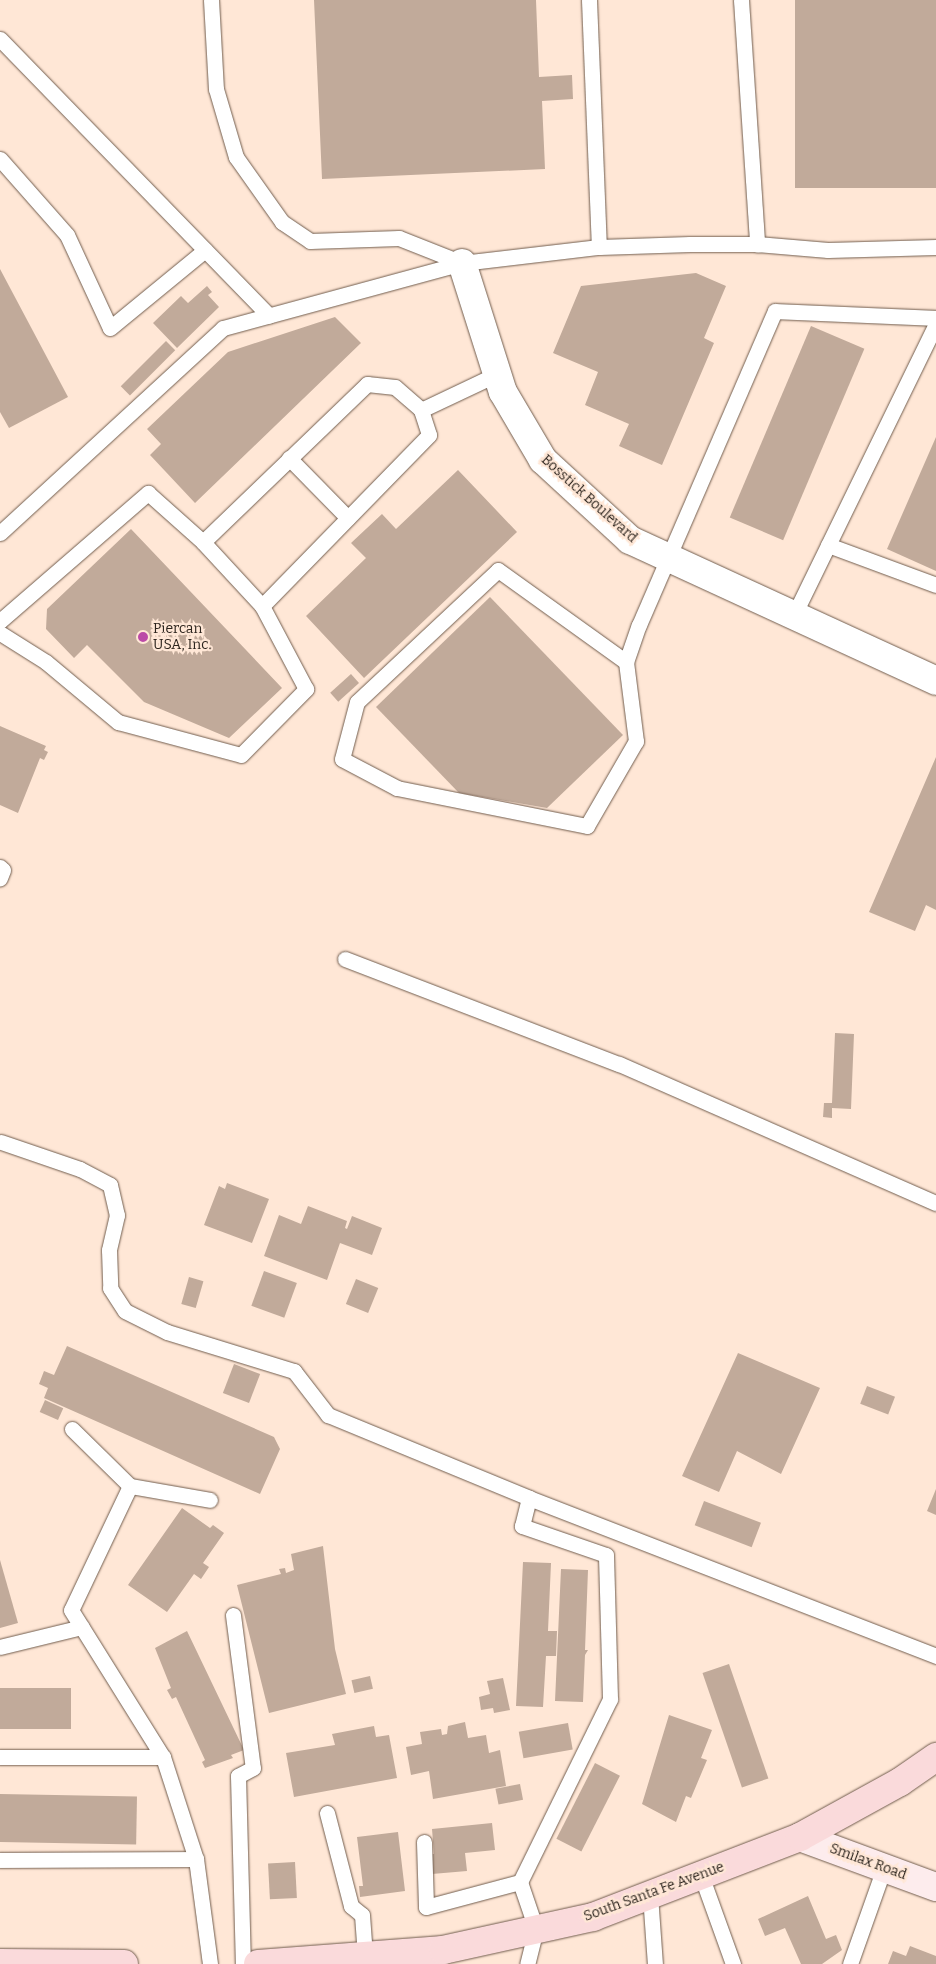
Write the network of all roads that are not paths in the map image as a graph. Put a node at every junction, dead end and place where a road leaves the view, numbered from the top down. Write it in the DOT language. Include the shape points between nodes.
graph roads {
  1 [pos="211,0"];
  2 [pos="590,0"];
  3 [pos="741,0"];
  4 [pos="0,38"];
  5 [pos="0,159"];
  6 [pos="757,244"];
  7 [pos="599,247"];
  8 [pos="936,247"];
  9 [pos="205,250"];
  10 [pos="462,262"];
  11 [pos="270,316"];
  12 [pos="936,318"];
  13 [pos="936,324"];
  14 [pos="497,374"];
  15 [pos="421,410"];
  16 [pos="289,458"];
  17 [pos="348,518"];
  18 [pos="0,534"];
  19 [pos="203,542"];
  20 [pos="828,545"];
  21 [pos="667,559"];
  22 [pos="936,585"];
  23 [pos="262,606"];
  24 [pos="793,617"];
  25 [pos="0,621"];
  26 [pos="0,633"];
  27 [pos="626,662"];
  28 [pos="936,681"];
  29 [pos="0,867"];
  30 [pos="0,878"];
  31 [pos="345,959"];
  32 [pos="1,1142"];
  33 [pos="936,1203"];
  34 [pos="72,1430"];
  35 [pos="130,1486"];
  36 [pos="529,1498"];
  37 [pos="210,1500"];
  38 [pos="233,1616"];
  39 [pos="82,1627"];
  40 [pos="0,1647"];
  41 [pos="936,1656"];
  42 [pos="0,1757"];
  43 [pos="163,1757"];
  44 [pos="936,1757"];
  45 [pos="327,1813"];
  46 [pos="800,1837"];
  47 [pos="424,1842"];
  48 [pos="196,1859"];
  49 [pos="0,1860"];
  50 [pos="884,1868"];
  51 [pos="701,1875"];
  52 [pos="520,1882"];
  53 [pos="936,1887"];
  54 [pos="650,1895"];
  55 [pos="536,1930"];
  56 [pos="365,1956"];
  57 [pos="442,1957"];
  58 [pos="328,1961"];
  59 [pos="0,1963"];
  60 [pos="58,1964"];
  61 [pos="124,1964"];
  62 [pos="210,1964"];
  63 [pos="243,1964"];
  64 [pos="258,1964"];
  65 [pos="527,1964"];
  66 [pos="655,1964"];
  67 [pos="734,1964"];
  68 [pos="850,1964"];
  1 -- 10 [label="lane" via="216,89 236,157 282,222 310,241 399,238"];
  2 -- 7 [label="lane"];
  3 -- 6 [label="lane"];
  4 -- 9 [label="lane"];
  5 -- 9 [label="lane" via="66,235 110,328"];
  6 -- 7 [label="lane"];
  6 -- 8 [label="lane" via="828,250"];
  7 -- 10 [label="lane"];
  9 -- 11 [label="lane"];
  10 -- 11 [label="lane"];
  10 -- 14 [label="street, Bosstick Boulevard"];
  11 -- 18 [label="lane" via="223,328"];
  12 -- 21 [label="lane" via="775,311"];
  13 -- 20 [label="lane"];
  14 -- 15 [label="lane"];
  14 -- 21 [label="street, Bosstick Boulevard" via="502,392 543,460 630,540"];
  15 -- 16 [label="lane" via="394,387 367,384"];
  15 -- 17 [label="lane" via="429,434"];
  16 -- 17 [label="lane"];
  16 -- 19 [label="lane"];
  17 -- 23 [label="lane"];
  19 -- 23 [label="lane"];
  19 -- 25 [label="lane" via="148,493"];
  20 -- 22 [label="lane"];
  20 -- 24 [label="lane"];
  21 -- 24 [label="street, Bosstick Boulevard"];
  21 -- 27 [label="lane"];
  23 -- 26 [label="lane" via="306,690 241,755 118,722 46,662"];
  24 -- 28 [label="street, Bosstick Boulevard"];
  27 -- 27 [label="lane" via="498,570 357,702 342,759 397,788 587,826 636,741"];
  29 -- 30 [label="lane" via="3,870"];
  31 -- 33 [label="lane" via="619,1064"];
  32 -- 36 [label="lane" via="80,1169 110,1185 117,1215 109,1250 110,1288 125,1311 167,1332 294,1372 328,1415"];
  34 -- 35 [label="lane"];
  35 -- 37 [label="lane"];
  35 -- 39 [label="lane" via="71,1610"];
  36 -- 41 [label="lane"];
  36 -- 52 [label="lane" via="522,1526 606,1555 610,1699"];
  38 -- 63 [label="lane" via="253,1768 238,1776"];
  39 -- 40 [label="lane"];
  39 -- 43 [label="lane"];
  42 -- 43 [label="lane"];
  43 -- 48 [label="lane"];
  44 -- 46 [label="main road, South Santa Fe Avenue" via="900,1782"];
  45 -- 56 [label="lane" via="352,1906 362,1915"];
  46 -- 50 [label="street, Smilax Road"];
  46 -- 51 [label="main road, South Santa Fe Avenue"];
  47 -- 52 [label="lane" via="426,1907"];
  48 -- 49 [label="lane"];
  48 -- 62 [label="lane"];
  50 -- 53 [label="street, Smilax Road"];
  50 -- 68 [label="lane"];
  51 -- 54 [label="main road, South Santa Fe Avenue"];
  51 -- 67 [label="lane"];
  52 -- 55 [label="lane"];
  54 -- 55 [label="main road, South Santa Fe Avenue" via="593,1917"];
  54 -- 66 [label="lane"];
  55 -- 57 [label="main road, South Santa Fe Avenue"];
  55 -- 65 [label="lane"];
  56 -- 57 [label="main road, South Santa Fe Avenue"];
  56 -- 58 [label="main road, South Santa Fe Avenue"];
  58 -- 64 [label="main road, South Santa Fe Avenue"];
  59 -- 60 [label="main road"];
  60 -- 61 [label="main road"];
}
